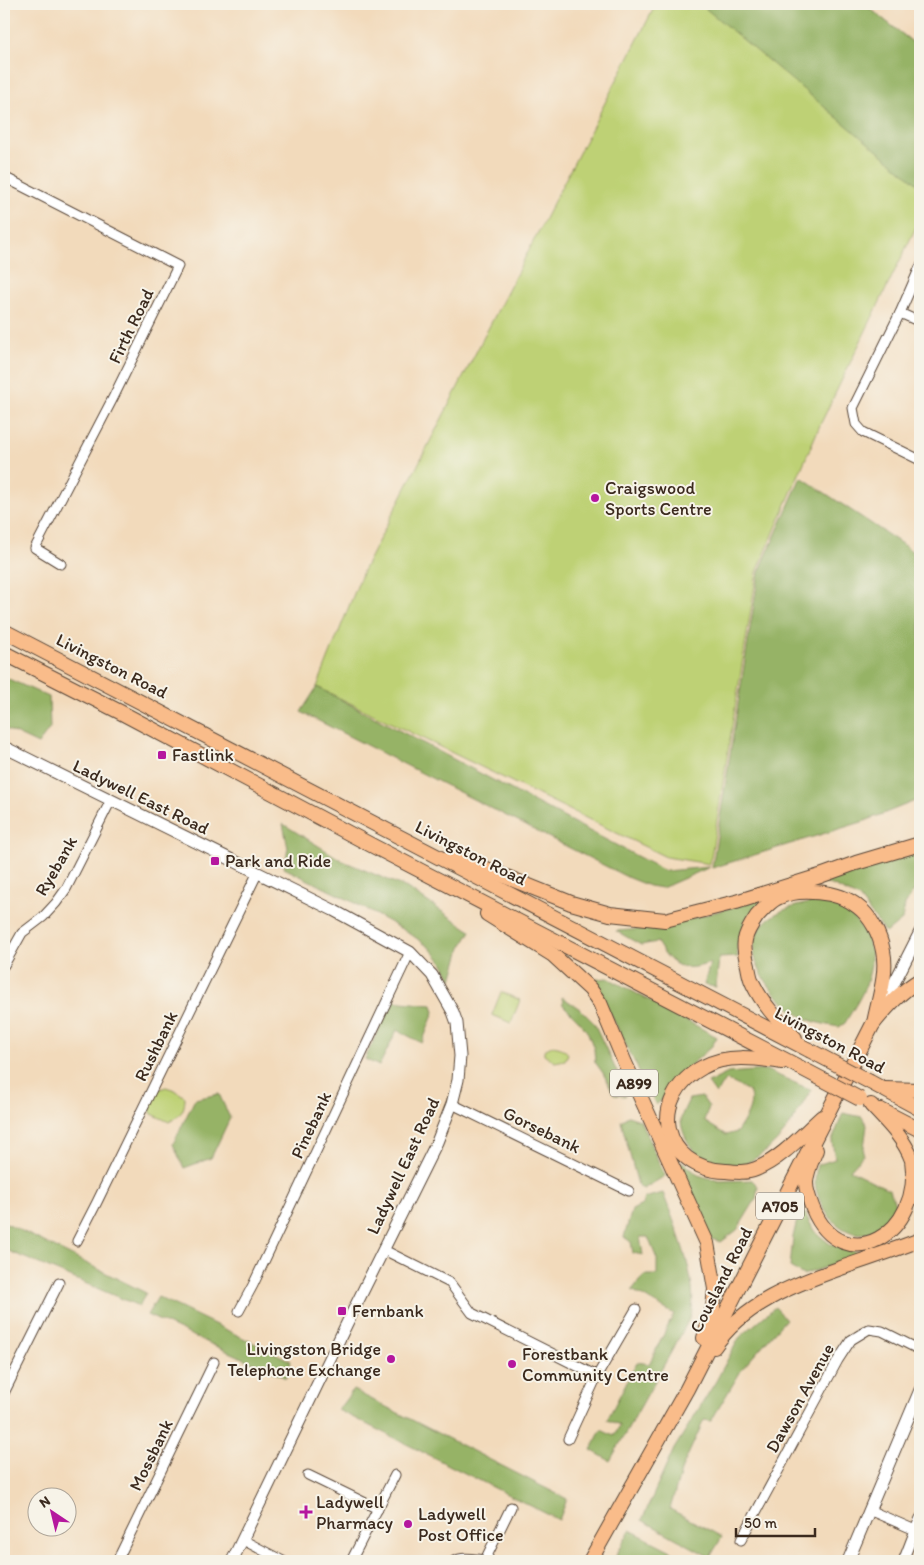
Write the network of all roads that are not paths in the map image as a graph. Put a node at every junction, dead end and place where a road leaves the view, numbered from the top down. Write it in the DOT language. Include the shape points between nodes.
graph roads {
  1 [pos="4,176"];
  2 [pos="920,267"];
  3 [pos="900,313"];
  4 [pos="920,322"];
  5 [pos="920,460"];
  6 [pos="61,564"];
  7 [pos="4,631"];
  8 [pos="4,655"];
  9 [pos="4,747"];
  10 [pos="110,800"];
  11 [pos="395,835"];
  12 [pos="920,844"];
  13 [pos="406,864"];
  14 [pos="257,874"];
  15 [pos="920,932"];
  16 [pos="410,952"];
  17 [pos="4,965"];
  18 [pos="920,980"];
  19 [pos="874,1024"];
  20 [pos="806,1048"];
  21 [pos="795,1065"];
  22 [pos="876,1086"];
  23 [pos="920,1090"];
  24 [pos="866,1102"];
  25 [pos="452,1104"];
  26 [pos="920,1109"];
  27 [pos="828,1112"];
  28 [pos="920,1130"];
  29 [pos="629,1191"];
  30 [pos="72,1226"];
  31 [pos="82,1231"];
  32 [pos="920,1240"];
  33 [pos="77,1241"];
  34 [pos="384,1250"];
  35 [pos="59,1283"];
  36 [pos="636,1309"];
  37 [pos="239,1311"];
  38 [pos="920,1350"];
  39 [pos="214,1362"];
  40 [pos="597,1376"];
  41 [pos="686,1389"];
  42 [pos="920,1390"];
  43 [pos="4,1393"];
  44 [pos="568,1438"];
  45 [pos="308,1475"];
  46 [pos="395,1475"];
  47 [pos="511,1507"];
  48 [pos="378,1509"];
  49 [pos="868,1510"];
  50 [pos="920,1518"];
  51 [pos="915,1530"];
  52 [pos="243,1540"];
  53 [pos="741,1540"];
  54 [pos="117,1561"];
  55 [pos="232,1561"];
  56 [pos="283,1561"];
  57 [pos="351,1561"];
  58 [pos="454,1561"];
  59 [pos="485,1561"];
  60 [pos="590,1561"];
  61 [pos="848,1561"];
  62 [pos="903,1561"];
  1 -- 6 [label="street, Firth Road" via="178,266 35,548"];
  2 -- 3 [label="street"];
  3 -- 4 [label="street"];
  3 -- 5 [label="street" via="853,408 856,424 863,432"];
  7 -- 11 [label="main road, Livingston Road"];
  8 -- 13 [label="main road, Livingston Road / A899" via="120,712"];
  9 -- 10 [label="street, Ladywell East Road"];
  10 -- 14 [label="street, Ladywell East Road"];
  10 -- 17 [label="street, Ryebank" via="66,889 47,913 22,933"];
  11 -- 12 [label="main road" via="571,903 610,914 665,920 736,902"];
  11 -- 20 [label="main road, Livingston Road"];
  13 -- 21 [label="main road, Livingston Road / A899"];
  13 -- 41 [label="main road, A899" via="553,955 590,989 600,1004 707,1243 715,1288 713,1308"];
  14 -- 16 [label="street, Ladywell East Road"];
  14 -- 31 [label="street, Rushbank"];
  15 -- 19 [label="street, Cousland Road"];
  16 -- 25 [label="street, Ladywell East Road" via="432,975 457,1023 460,1056"];
  16 -- 37 [label="street, Pinebank"];
  18 -- 19 [label="main road" via="906,989"];
  19 -- 20 [label="main road" via="884,953 870,920 857,905 833,894 816,892 782,896 752,923 745,939 745,957 752,984 769,1009"];
  19 -- 27 [label="main road, Cousland Road / A705"];
  20 -- 22 [label="main road, Livingston Road, bridge"];
  21 -- 24 [label="main road, Livingston Road / A899, bridge"];
  21 -- 27 [label="main road" via="742,1058 702,1067 681,1085 669,1106 669,1126 676,1147 695,1165 746,1172 768,1164"];
  22 -- 23 [label="main road"];
  22 -- 26 [label="main road, Livingston Road"];
  24 -- 27 [label="main road" via="902,1140 916,1179 917,1194 909,1218 891,1236 878,1242 854,1244 832,1234 820,1223 808,1195 806,1183"];
  24 -- 28 [label="main road, Livingston Road / A899"];
  25 -- 29 [label="street, Gorsebank" via="620,1181"];
  25 -- 34 [label="street, Ladywell East Road"];
  27 -- 41 [label="main road, Cousland Road / A705"];
  30 -- 31 [label="street"];
  31 -- 33 [label="street, Rushbank"];
  32 -- 41 [label="main road" via="763,1300 741,1316 717,1342"];
  34 -- 40 [label="street" via="450,1283 472,1313"];
  34 -- 52 [label="street, Ladywell East Road"];
  35 -- 43 [label="street"];
  36 -- 40 [label="street"];
  38 -- 53 [label="street, Dawson Avenue" via="882,1331 869,1329 852,1340 838,1360"];
  39 -- 54 [label="street, Mossbank"];
  40 -- 44 [label="street"];
  41 -- 60 [label="main road, Cousland Road / A705"];
  42 -- 49 [label="street"];
  45 -- 48 [label="street"];
  46 -- 48 [label="street"];
  47 -- 59 [label="street"];
  48 -- 57 [label="street"];
  49 -- 51 [label="street"];
  49 -- 61 [label="street"];
  50 -- 51 [label="street"];
  51 -- 62 [label="street"];
  52 -- 55 [label="street, Ladywell East Road"];
  52 -- 56 [label="street"];
  58 -- 59 [label="street" via="463,1558"];
}
